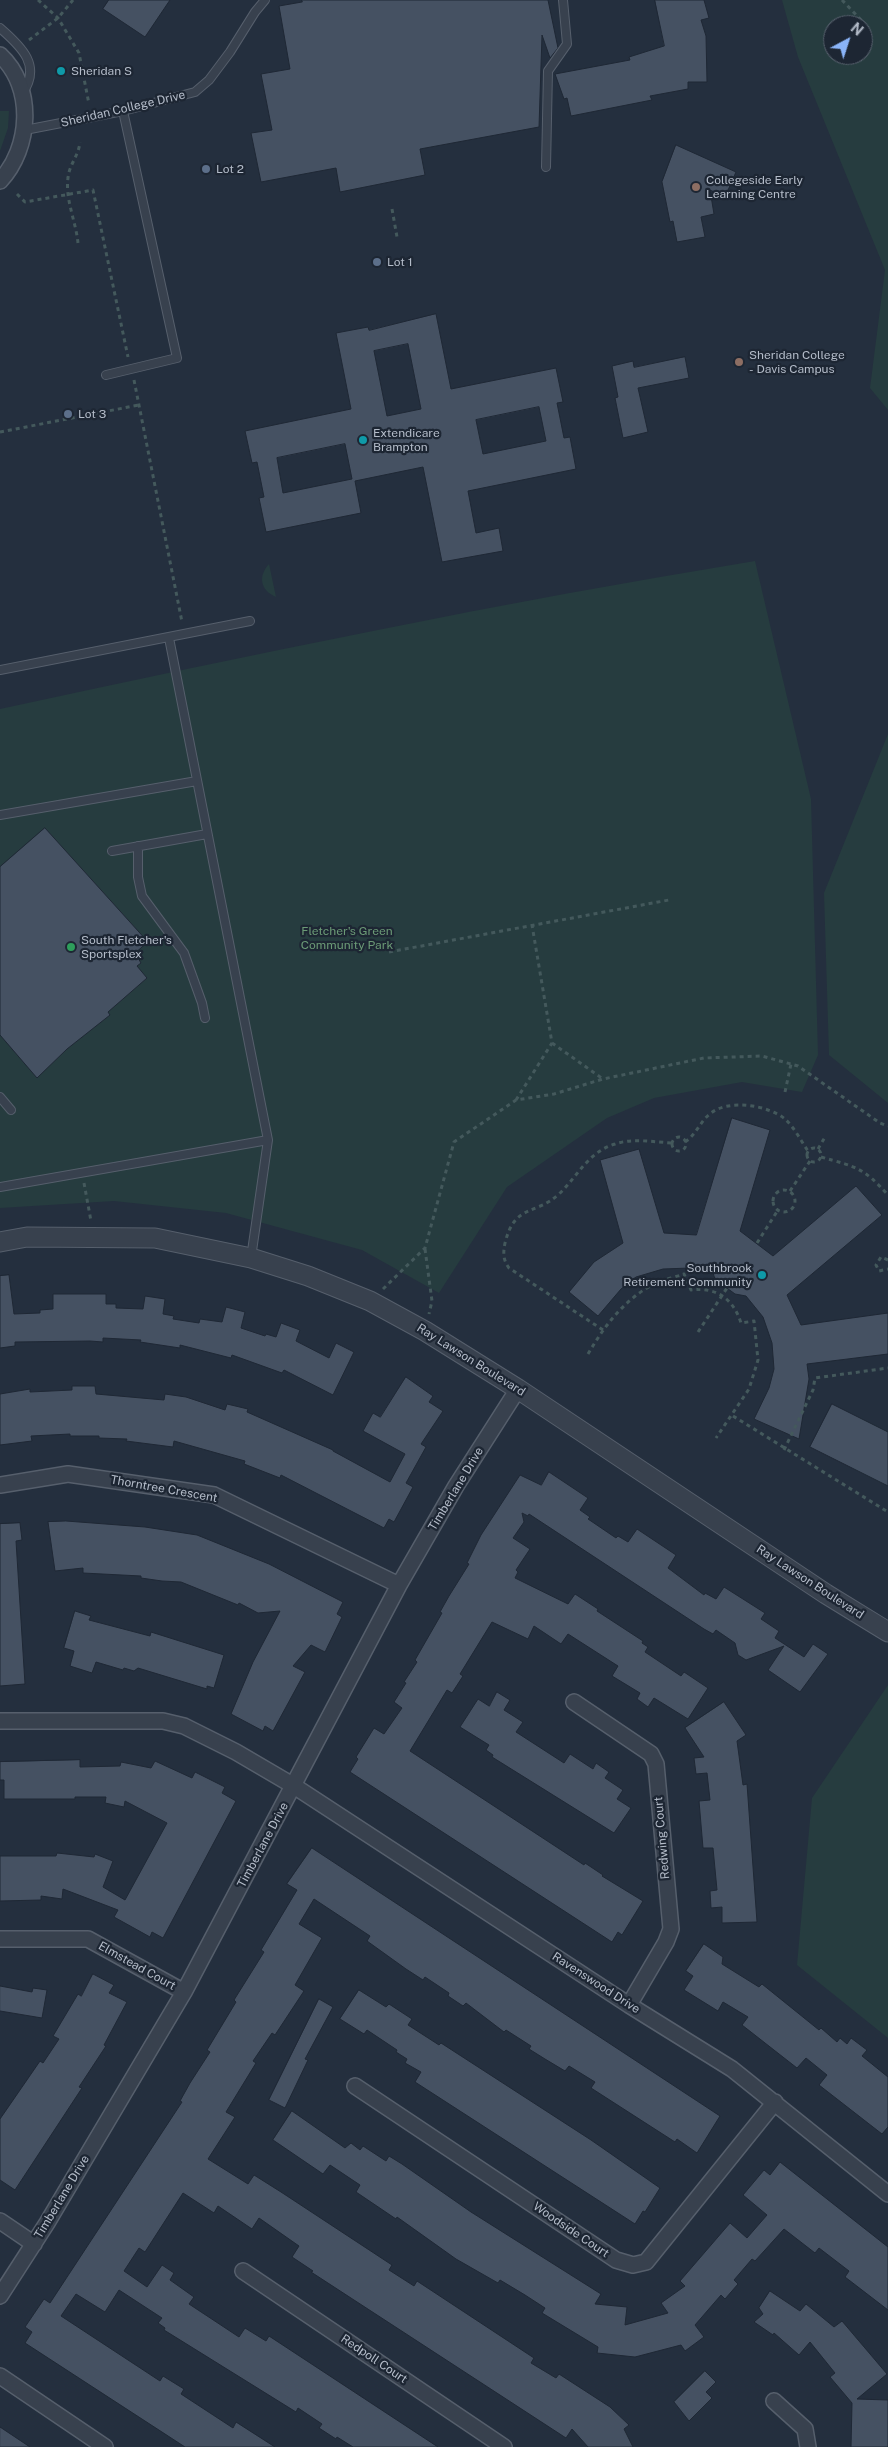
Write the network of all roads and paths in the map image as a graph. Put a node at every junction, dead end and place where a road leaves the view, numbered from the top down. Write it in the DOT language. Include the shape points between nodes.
graph roads {
  1 [pos="38,0"];
  2 [pos="73,0"];
  3 [pos="265,0"];
  4 [pos="563,0"];
  5 [pos="842,0"];
  6 [pos="856,15"];
  7 [pos="58,18"];
  8 [pos="0,28"];
  9 [pos="29,40"];
  10 [pos="0,55"];
  11 [pos="22,94"];
  12 [pos="89,104"];
  13 [pos="123,111"];
  14 [pos="25,130"];
  15 [pos="80,142"];
  16 [pos="546,167"];
  17 [pos="0,181"];
  18 [pos="17,194"];
  19 [pos="68,194"];
  20 [pos="392,209"];
  21 [pos="397,237"];
  22 [pos="78,243"];
  23 [pos="131,368"];
  24 [pos="106,375"];
  25 [pos="139,405"];
  26 [pos="0,432"];
  27 [pos="250,621"];
  28 [pos="182,622"];
  29 [pos="169,638"];
  30 [pos="0,670"];
  31 [pos="197,780"];
  32 [pos="0,815"];
  33 [pos="207,834"];
  34 [pos="138,846"];
  35 [pos="112,851"];
  36 [pos="669,900"];
  37 [pos="532,925"];
  38 [pos="389,952"];
  39 [pos="205,1018"];
  40 [pos="552,1044"];
  41 [pos="791,1064"];
  42 [pos="603,1079"];
  43 [pos="785,1092"];
  44 [pos="0,1097"];
  45 [pos="516,1100"];
  46 [pos="11,1110"];
  47 [pos="888,1126"];
  48 [pos="825,1137"];
  49 [pos="268,1140"];
  50 [pos="686,1142"];
  51 [pos="672,1143"];
  52 [pos="818,1148"];
  53 [pos="808,1151"];
  54 [pos="821,1157"];
  55 [pos="810,1161"];
  56 [pos="82,1173"];
  57 [pos="0,1187"];
  58 [pos="790,1191"];
  59 [pos="888,1195"];
  60 [pos="778,1210"];
  61 [pos="93,1236"];
  62 [pos="0,1242"];
  63 [pos="757,1243"];
  64 [pos="425,1248"];
  65 [pos="888,1254"];
  66 [pos="251,1258"];
  67 [pos="888,1259"];
  68 [pos="888,1269"];
  69 [pos="727,1288"];
  70 [pos="722,1296"];
  71 [pos="370,1301"];
  72 [pos="603,1330"];
  73 [pos="425,1331"];
  74 [pos="698,1332"];
  75 [pos="588,1354"];
  76 [pos="888,1368"];
  77 [pos="518,1389"];
  78 [pos="733,1416"];
  79 [pos="716,1438"];
  80 [pos="784,1450"];
  81 [pos="0,1485"];
  82 [pos="888,1512"];
  83 [pos="399,1585"];
  84 [pos="888,1632"];
  85 [pos="574,1702"];
  86 [pos="0,1721"];
  87 [pos="294,1786"];
  88 [pos="0,1939"];
  89 [pos="184,1992"];
  90 [pos="628,2005"];
  91 [pos="355,2086"];
  92 [pos="775,2102"];
  93 [pos="888,2194"];
  94 [pos="0,2221"];
  95 [pos="34,2244"];
  96 [pos="243,2271"];
  97 [pos="0,2296"];
  98 [pos="0,2376"];
  99 [pos="774,2401"];
  100 [pos="105,2447"];
  101 [pos="504,2447"];
  102 [pos="808,2447"];
  1 -- 7 [label="path"];
  2 -- 7 [label="path"];
  3 -- 13 [label="lane, Sheridan College Drive" via="209,80 195,92"];
  4 -- 16 [label="lane" via="567,44 548,71"];
  5 -- 6 [label="path"];
  7 -- 9 [label="path"];
  7 -- 12 [label="path" via="79,52"];
  8 -- 11 [label="lane" via="20,47 31,66 30,83"];
  10 -- 11 [label="street" via="15,75"];
  11 -- 14 [label="street"];
  13 -- 14 [label="lane, Sheridan College Drive"];
  13 -- 23 [label="lane" via="177,358"];
  14 -- 17 [label="street" via="19,152"];
  15 -- 19 [label="path" via="68,178"];
  18 -- 19 [label="path" via="25,202"];
  19 -- 22 [label="path"];
  19 -- 23 [label="path" via="93,190"];
  20 -- 21 [label="path"];
  23 -- 24 [label="lane"];
  23 -- 25 [label="path"];
  25 -- 26 [label="path"];
  25 -- 28 [label="path"];
  27 -- 29 [label="lane"];
  29 -- 30 [label="lane"];
  29 -- 31 [label="lane"];
  31 -- 32 [label="lane"];
  31 -- 33 [label="lane"];
  33 -- 34 [label="lane"];
  33 -- 49 [label="lane"];
  34 -- 35 [label="lane"];
  34 -- 39 [label="lane" via="142,896 184,953"];
  36 -- 37 [label="path"];
  37 -- 38 [label="path"];
  37 -- 40 [label="path"];
  40 -- 42 [label="path"];
  40 -- 45 [label="path"];
  41 -- 42 [label="path" via="762,1056 704,1058"];
  41 -- 43 [label="path"];
  41 -- 47 [label="path"];
  42 -- 45 [label="path" via="554,1094"];
  44 -- 46 [label="lane"];
  45 -- 64 [label="path" via="454,1142"];
  48 -- 52 [label="path"];
  49 -- 56 [label="lane"];
  49 -- 66 [label="lane"];
  50 -- 51 [label="path" via="677,1137"];
  50 -- 51 [label="path" via="681,1150 674,1149"];
  50 -- 53 [label="path" via="712,1112 734,1104 778,1115"];
  51 -- 72 [label="path" via="632,1141 600,1150 587,1160 554,1199 516,1218 508,1228 503,1255 509,1268"];
  52 -- 53 [label="path"];
  52 -- 54 [label="path"];
  53 -- 55 [label="path"];
  54 -- 55 [label="path" via="816,1162"];
  54 -- 59 [label="path" via="862,1170"];
  55 -- 58 [label="path"];
  56 -- 57 [label="lane"];
  56 -- 61 [label="path"];
  58 -- 60 [label="path" via="794,1205 789,1210"];
  58 -- 60 [label="path" via="779,1191 773,1196 773,1204"];
  60 -- 63 [label="path"];
  61 -- 62 [label="street, Ray Lawson Boulevard" via="27,1237"];
  61 -- 66 [label="street, Ray Lawson Boulevard" via="155,1238"];
  64 -- 71 [label="path"];
  64 -- 73 [label="path" via="432,1301"];
  65 -- 67 [label="path"];
  66 -- 71 [label="street, Ray Lawson Boulevard"];
  67 -- 68 [label="path" via="879,1258 876,1265 879,1271"];
  69 -- 70 [label="path"];
  70 -- 72 [label="path" via="704,1289 690,1290 684,1274 658,1282 626,1301"];
  70 -- 74 [label="path"];
  70 -- 78 [label="path" via="737,1310 741,1322 754,1321 758,1360 750,1390"];
  71 -- 73 [label="street, Ray Lawson Boulevard"];
  72 -- 75 [label="path"];
  73 -- 77 [label="street, Ray Lawson Boulevard"];
  76 -- 80 [label="path" via="815,1378 813,1390"];
  77 -- 83 [label="street, Timberlane Drive" via="456,1486"];
  77 -- 84 [label="street, Ray Lawson Boulevard"];
  78 -- 79 [label="path"];
  78 -- 80 [label="path"];
  80 -- 82 [label="path"];
  81 -- 83 [label="street, Thorntree Crescent" via="68,1474 214,1495"];
  83 -- 87 [label="street, Timberlane Drive"];
  85 -- 90 [label="street, Redwing Court" via="651,1754 656,1764 671,1929"];
  86 -- 87 [label="street" via="163,1721 184,1726"];
  87 -- 89 [label="street, Timberlane Drive"];
  87 -- 90 [label="street, Ravenswood Drive"];
  88 -- 89 [label="street, Elmstead Court" via="88,1938"];
  89 -- 95 [label="street, Timberlane Drive"];
  90 -- 92 [label="street, Ravenswood Drive" via="732,2069"];
  91 -- 92 [label="street, Woodside Court" via="616,2260 633,2265 646,2262"];
  92 -- 93 [label="street, Ravenswood Drive"];
  94 -- 95 [label="street"];
  95 -- 97 [label="street, Timberlane Drive"];
  96 -- 101 [label="street, Redpoll Court"];
  98 -- 100 [label="street"];
  99 -- 102 [label="street" via="805,2429"];
}
